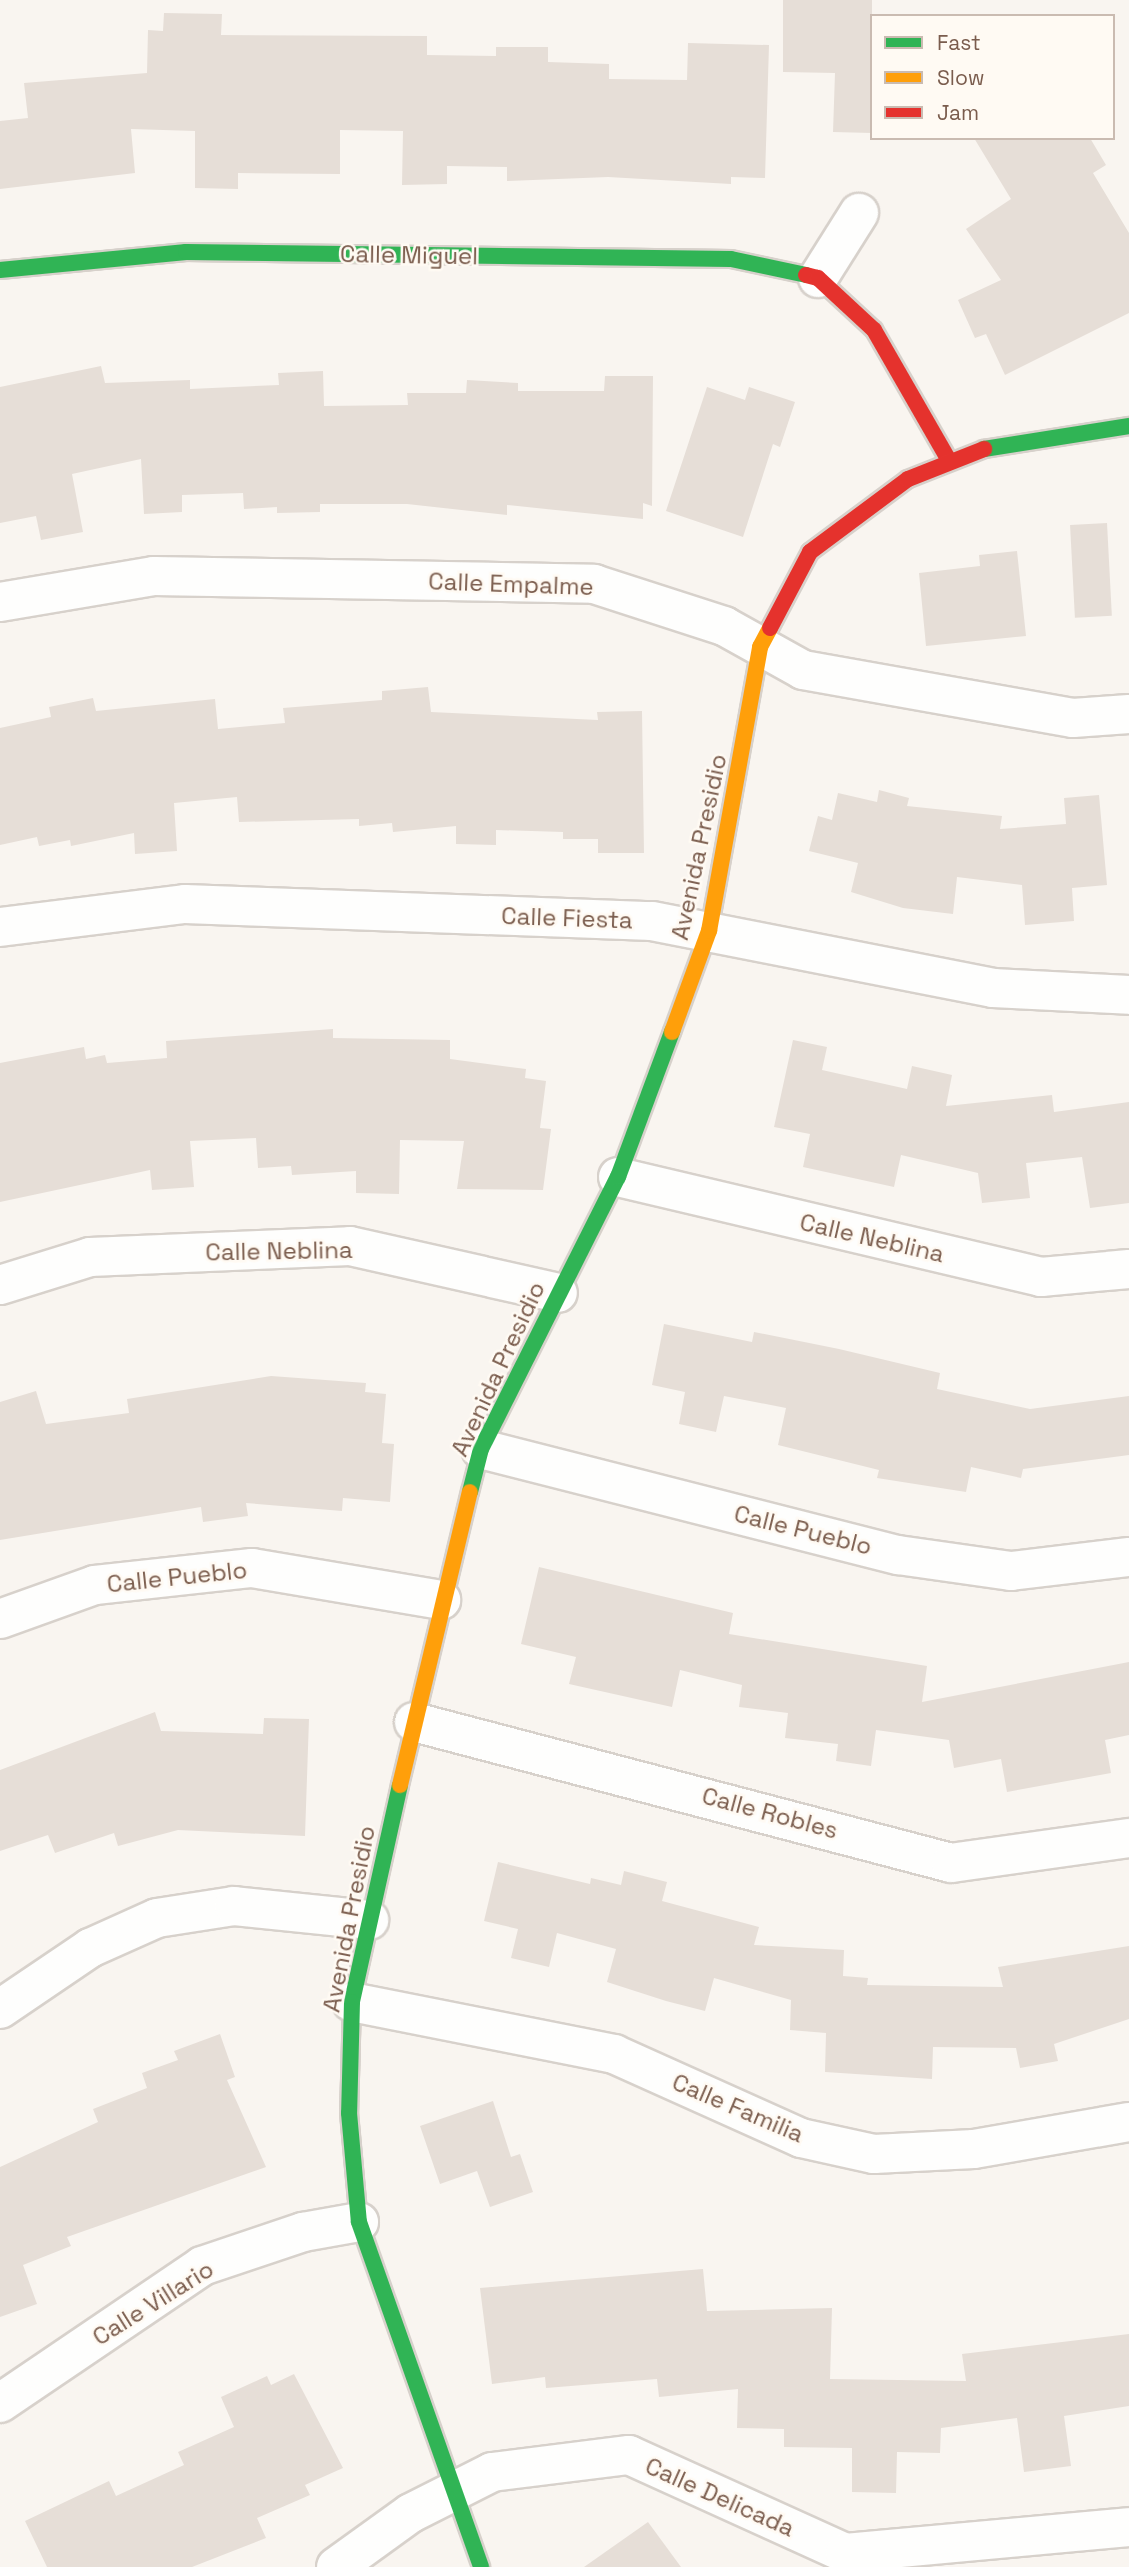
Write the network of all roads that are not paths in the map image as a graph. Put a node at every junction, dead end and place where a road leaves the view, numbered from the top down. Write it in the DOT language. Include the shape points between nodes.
graph roads {
  1 [pos="859,213"];
  2 [pos="0,271"];
  3 [pos="818,278"];
  4 [pos="1129,426"];
  5 [pos="950,462"];
  6 [pos="0,602"];
  7 [pos="761,646"];
  8 [pos="1129,714"];
  9 [pos="0,928"];
  10 [pos="709,931"];
  11 [pos="1129,995"];
  12 [pos="618,1177"];
  13 [pos="1129,1269"];
  14 [pos="0,1285"];
  15 [pos="558,1293"];
  16 [pos="481,1449"];
  17 [pos="1129,1557"];
  18 [pos="441,1600"];
  19 [pos="0,1619"];
  20 [pos="414,1722"];
  21 [pos="1129,1838"];
  22 [pos="369,1920"];
  23 [pos="352,2002"];
  24 [pos="0,2009"];
  25 [pos="1129,2122"];
  26 [pos="359,2222"];
  27 [pos="0,2403"];
  28 [pos="452,2493"];
  29 [pos="1129,2527"];
  30 [pos="336,2567"];
  31 [pos="481,2567"];
  1 -- 3 [label="street"];
  2 -- 3 [label="street, Calle Miguel" via="186,252 732,259"];
  3 -- 5 [label="street" via="874,330"];
  4 -- 5 [label="street, Avenida Presidio" via="1000,442"];
  5 -- 7 [label="street, Avenida Presidio" via="908,479 810,552"];
  6 -- 7 [label="street, Calle Empalme" via="154,576 594,584 724,626"];
  7 -- 8 [label="street, Calle Empalme" via="803,670 1073,718"];
  7 -- 10 [label="street, Avenida Presidio"];
  9 -- 10 [label="street, Calle Fiesta" via="185,904 652,921"];
  10 -- 11 [label="street, Calle Fiesta" via="993,988"];
  10 -- 12 [label="street, Avenida Presidio"];
  12 -- 13 [label="street, Calle Neblina" via="1041,1277"];
  12 -- 15 [label="street, Avenida Presidio"];
  14 -- 15 [label="street, Calle Neblina" via="90,1257 350,1246"];
  15 -- 16 [label="street, Avenida Presidio"];
  16 -- 17 [label="street, Calle Pueblo" via="898,1555 1010,1571"];
  16 -- 18 [label="street, Avenida Presidio"];
  18 -- 19 [label="street, Calle Pueblo" via="252,1568 95,1585"];
  18 -- 20 [label="street, Avenida Presidio"];
  20 -- 21 [label="street, Calle Robles" via="951,1863"];
  20 -- 22 [label="street, Avenida Presidio"];
  22 -- 23 [label="street, Avenida Presidio"];
  22 -- 24 [label="street" via="234,1906 157,1917 90,1948"];
  23 -- 25 [label="street, Calle Familia" via="614,2054 801,2138 874,2154 974,2149"];
  23 -- 26 [label="street, Avenida Presidio" via="349,2113"];
  26 -- 27 [label="street, Calle Villario" via="303,2232 202,2266"];
  26 -- 28 [label="street, Avenida Presidio"];
  28 -- 29 [label="street, Calle Delicada" via="492,2472 629,2455 845,2553"];
  28 -- 30 [label="street, Calle Delicada" via="411,2512"];
  28 -- 31 [label="street, Avenida Presidio"];
}
